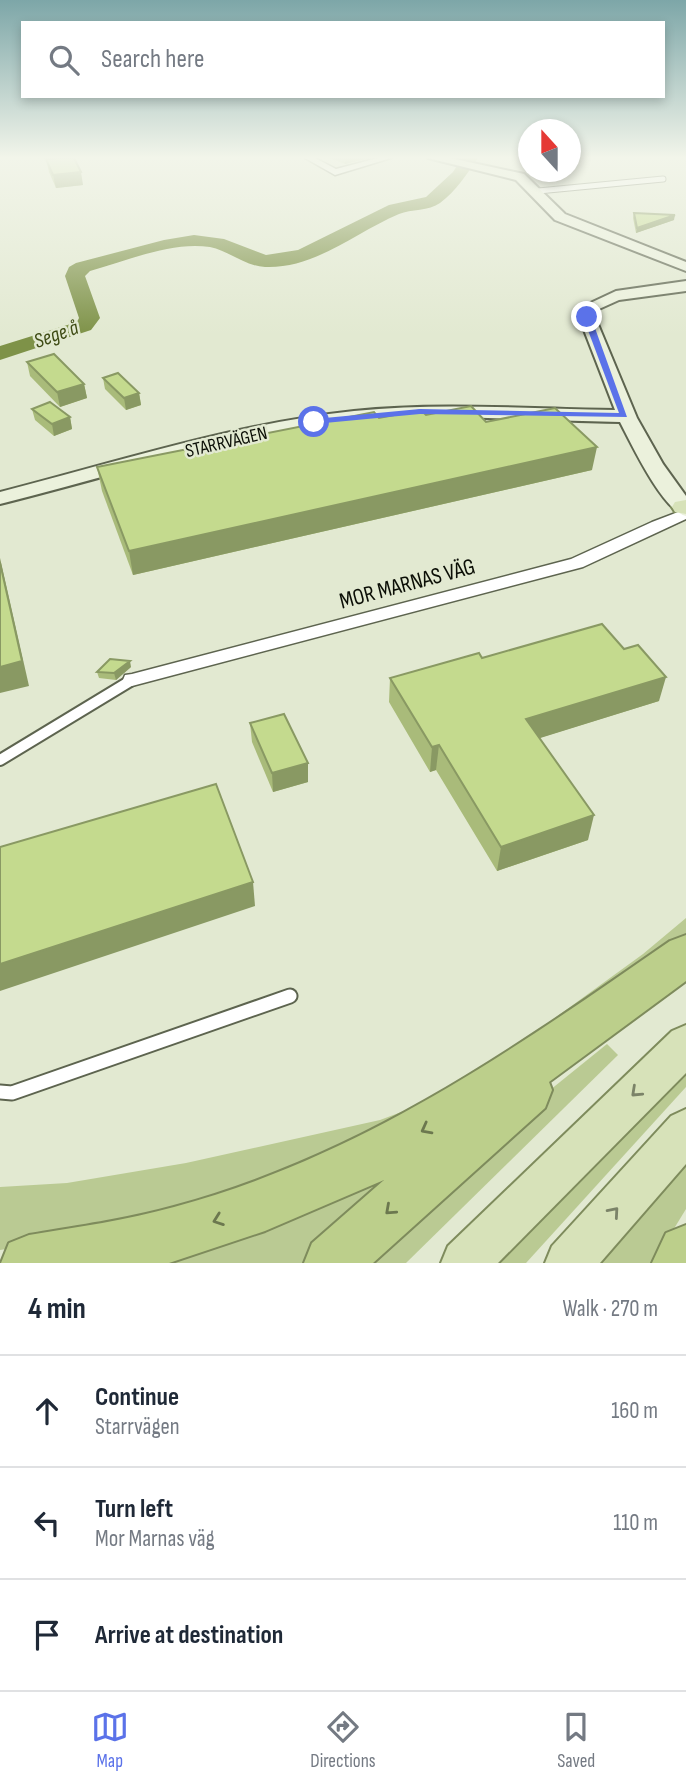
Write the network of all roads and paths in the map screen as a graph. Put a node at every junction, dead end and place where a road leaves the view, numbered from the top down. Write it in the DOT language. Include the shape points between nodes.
graph roads {
  1 [pos="560,217"];
  2 [pos="686,267"];
  3 [pos="686,286"];
  4 [pos="624,415"];
  5 [pos="0,498"];
  6 [pos="685,509"];
  7 [pos="132,680"];
  8 [pos="0,760"];
  9 [pos="686,955"];
  10 [pos="686,961"];
  11 [pos="290,996"];
  12 [pos="686,1045"];
  13 [pos="0,1092"];
  14 [pos="686,1130"];
  15 [pos="686,1253"];
  16 [pos="29,1263"];
  17 [pos="332,1263"];
  18 [pos="465,1263"];
  19 [pos="569,1263"];
  20 [pos="680,1263"];
  1 -- 2 [label="street"];
  3 -- 4 [label="street" via="616,296 592,306 587,317"];
  4 -- 5 [label="street, STARRVÄGEN" via="420,412 314,422 248,434"];
  4 -- 6 [label="street" via="650,463"];
  6 -- 7 [label="street, MOR MARNAS VÄG" via="577,563"];
  7 -- 8 [label="lane"];
  9 -- 16 [label="highway, one-way" via="467,1107 390,1148 300,1190 194,1229"];
  10 -- 17 [label="highway, one-way" via="492,1118"];
  11 -- 13 [label="lane" via="12,1093"];
  12 -- 18 [label="main road, one-way"];
  19 -- 14 [label="main road, one-way"];
  15 -- 20 [label="highway"];
}
